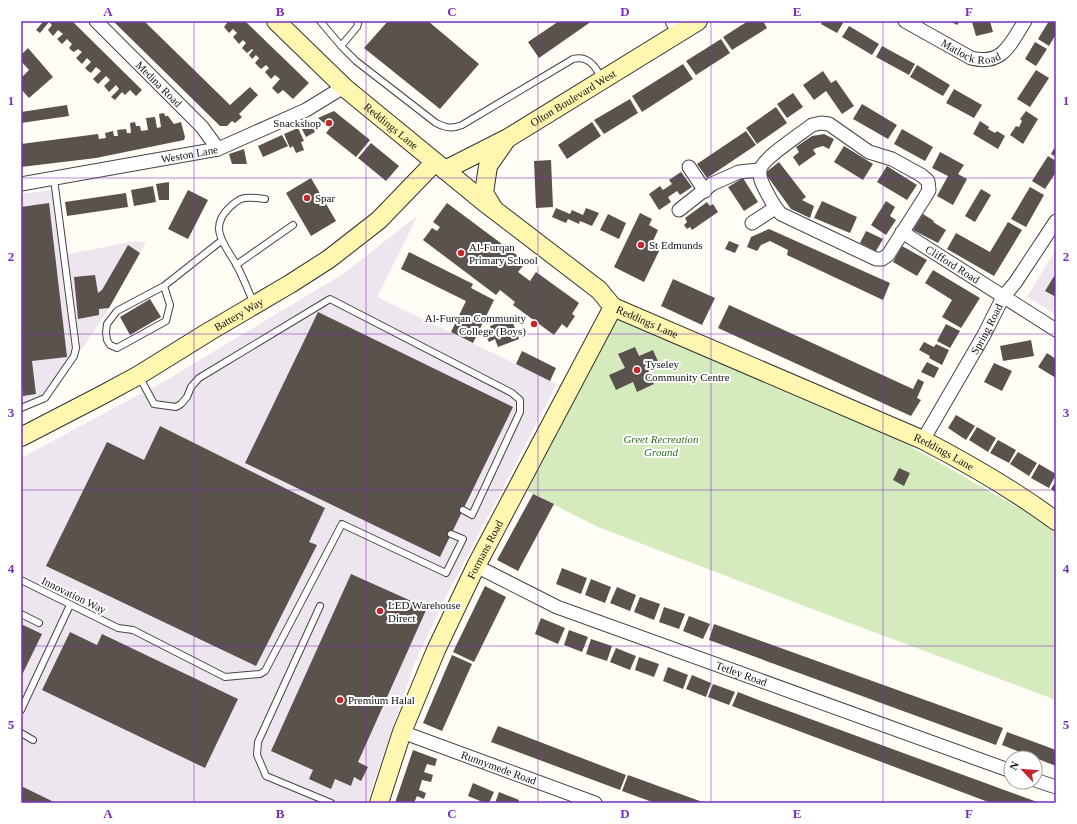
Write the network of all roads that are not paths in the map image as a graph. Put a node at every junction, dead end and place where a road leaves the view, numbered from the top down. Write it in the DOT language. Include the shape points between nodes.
graph roads {
  1 [pos="96,21"];
  2 [pos="276,21"];
  3 [pos="320,21"];
  4 [pos="357,21"];
  5 [pos="698,21"];
  6 [pos="905,21"];
  7 [pos="1025,21"];
  8 [pos="676,27"];
  9 [pos="341,46"];
  10 [pos="601,79"];
  11 [pos="345,88"];
  12 [pos="508,138"];
  13 [pos="218,150"];
  14 [pos="440,166"];
  15 [pos="689,166"];
  16 [pos="759,170"];
  17 [pos="54,179"];
  18 [pos="21,184"];
  19 [pos="705,191"];
  20 [pos="265,199"];
  21 [pos="775,208"];
  22 [pos="493,209"];
  23 [pos="679,210"];
  24 [pos="1056,221"];
  25 [pos="752,223"];
  26 [pos="293,225"];
  27 [pos="902,232"];
  28 [pos="221,241"];
  29 [pos="236,265"];
  30 [pos="164,286"];
  31 [pos="1003,296"];
  32 [pos="254,305"];
  33 [pos="613,307"];
  34 [pos="1056,330"];
  35 [pos="138,375"];
  36 [pos="21,408"];
  37 [pos="21,437"];
  38 [pos="923,440"];
  39 [pos="463,510"];
  40 [pos="1056,521"];
  41 [pos="451,534"];
  42 [pos="476,566"];
  43 [pos="21,580"];
  44 [pos="70,605"];
  45 [pos="320,606"];
  46 [pos="21,614"];
  47 [pos="39,623"];
  48 [pos="21,710"];
  49 [pos="402,732"];
  50 [pos="21,733"];
  51 [pos="33,740"];
  52 [pos="1003,768"];
  53 [pos="1043,783"];
  54 [pos="1056,787"];
  55 [pos="332,803"];
  56 [pos="379,803"];
  57 [pos="595,803"];
  1 -- 13 [label="street, Medina Road" via="202,127"];
  2 -- 11 [label="street, Reddings Lane"];
  3 -- 9 [label="lane"];
  4 -- 9 [label="lane" via="357,27"];
  5 -- 8 [label="street, Olton Boulevard West"];
  6 -- 7 [label="street, Matlock Road" via="971,58 981,61 1005,52"];
  8 -- 10 [label="street, Olton Boulevard West"];
  9 -- 10 [label="lane" via="356,61 436,123 445,127 462,125 573,58 578,57 597,68"];
  10 -- 12 [label="street, Olton Boulevard West"];
  11 -- 13 [label="street, Weston Lane" via="306,110"];
  11 -- 14 [label="street, Reddings Lane"];
  12 -- 14 [label="street, Olton Boulevard West"];
  12 -- 22 [label="street" via="488,166 484,193"];
  13 -- 17 [label="street, Weston Lane"];
  14 -- 22 [label="street, Reddings Lane"];
  14 -- 32 [label="street, Battery Way" via="379,220 329,259"];
  15 -- 19 [label="street"];
  16 -- 19 [label="street" via="740,172 712,184"];
  16 -- 21 [label="street"];
  16 -- 27 [label="street" via="770,156 812,125 829,124 869,152 892,159 928,181 929,190"];
  17 -- 18 [label="street, Weston Lane"];
  17 -- 36 [label="lane" via="76,348 74,356 45,398"];
  19 -- 23 [label="street"];
  20 -- 28 [label="lane" via="245,196 223,213 218,222"];
  21 -- 25 [label="street"];
  21 -- 27 [label="street" via="781,214 876,259 888,256"];
  22 -- 33 [label="street, Reddings Lane" via="599,290"];
  24 -- 31 [label="street, Spring Road" via="1015,283"];
  26 -- 29 [label="lane"];
  27 -- 31 [label="street, Clifford Road"];
  28 -- 29 [label="lane"];
  28 -- 30 [label="lane"];
  29 -- 32 [label="lane"];
  30 -- 30 [label="lane" via="170,305 166,321 118,348 110,345 107,340 107,324 117,310"];
  31 -- 34 [label="street, Clifford Road"];
  31 -- 38 [label="street, Spring Road" via="984,335"];
  32 -- 35 [label="street, Battery Way"];
  33 -- 38 [label="street, Reddings Lane"];
  33 -- 42 [label="street, Formans Road"];
  35 -- 37 [label="street, Battery Way"];
  35 -- 39 [label="lane" via="154,404 176,407 187,397 199,378 330,299 512,393 520,400 520,412 472,515"];
  38 -- 40 [label="street, Reddings Lane" via="966,462 1030,501"];
  41 -- 44 [label="lane, Innovation Way" via="464,540 446,573 342,524 265,671 260,674 225,677 133,630 118,628"];
  42 -- 49 [label="street, Formans Road" via="436,650"];
  42 -- 52 [label="street, Tetley Road" via="557,606"];
  43 -- 44 [label="lane, Innovation Way"];
  44 -- 48 [label="lane"];
  45 -- 55 [label="lane" via="258,742 257,755 266,776"];
  46 -- 47 [label="lane"];
  49 -- 56 [label="street, Formans Road"];
  49 -- 57 [label="street, Runnymede Road"];
  50 -- 51 [label="lane"];
  53 -- 54 [label="street"];
}
